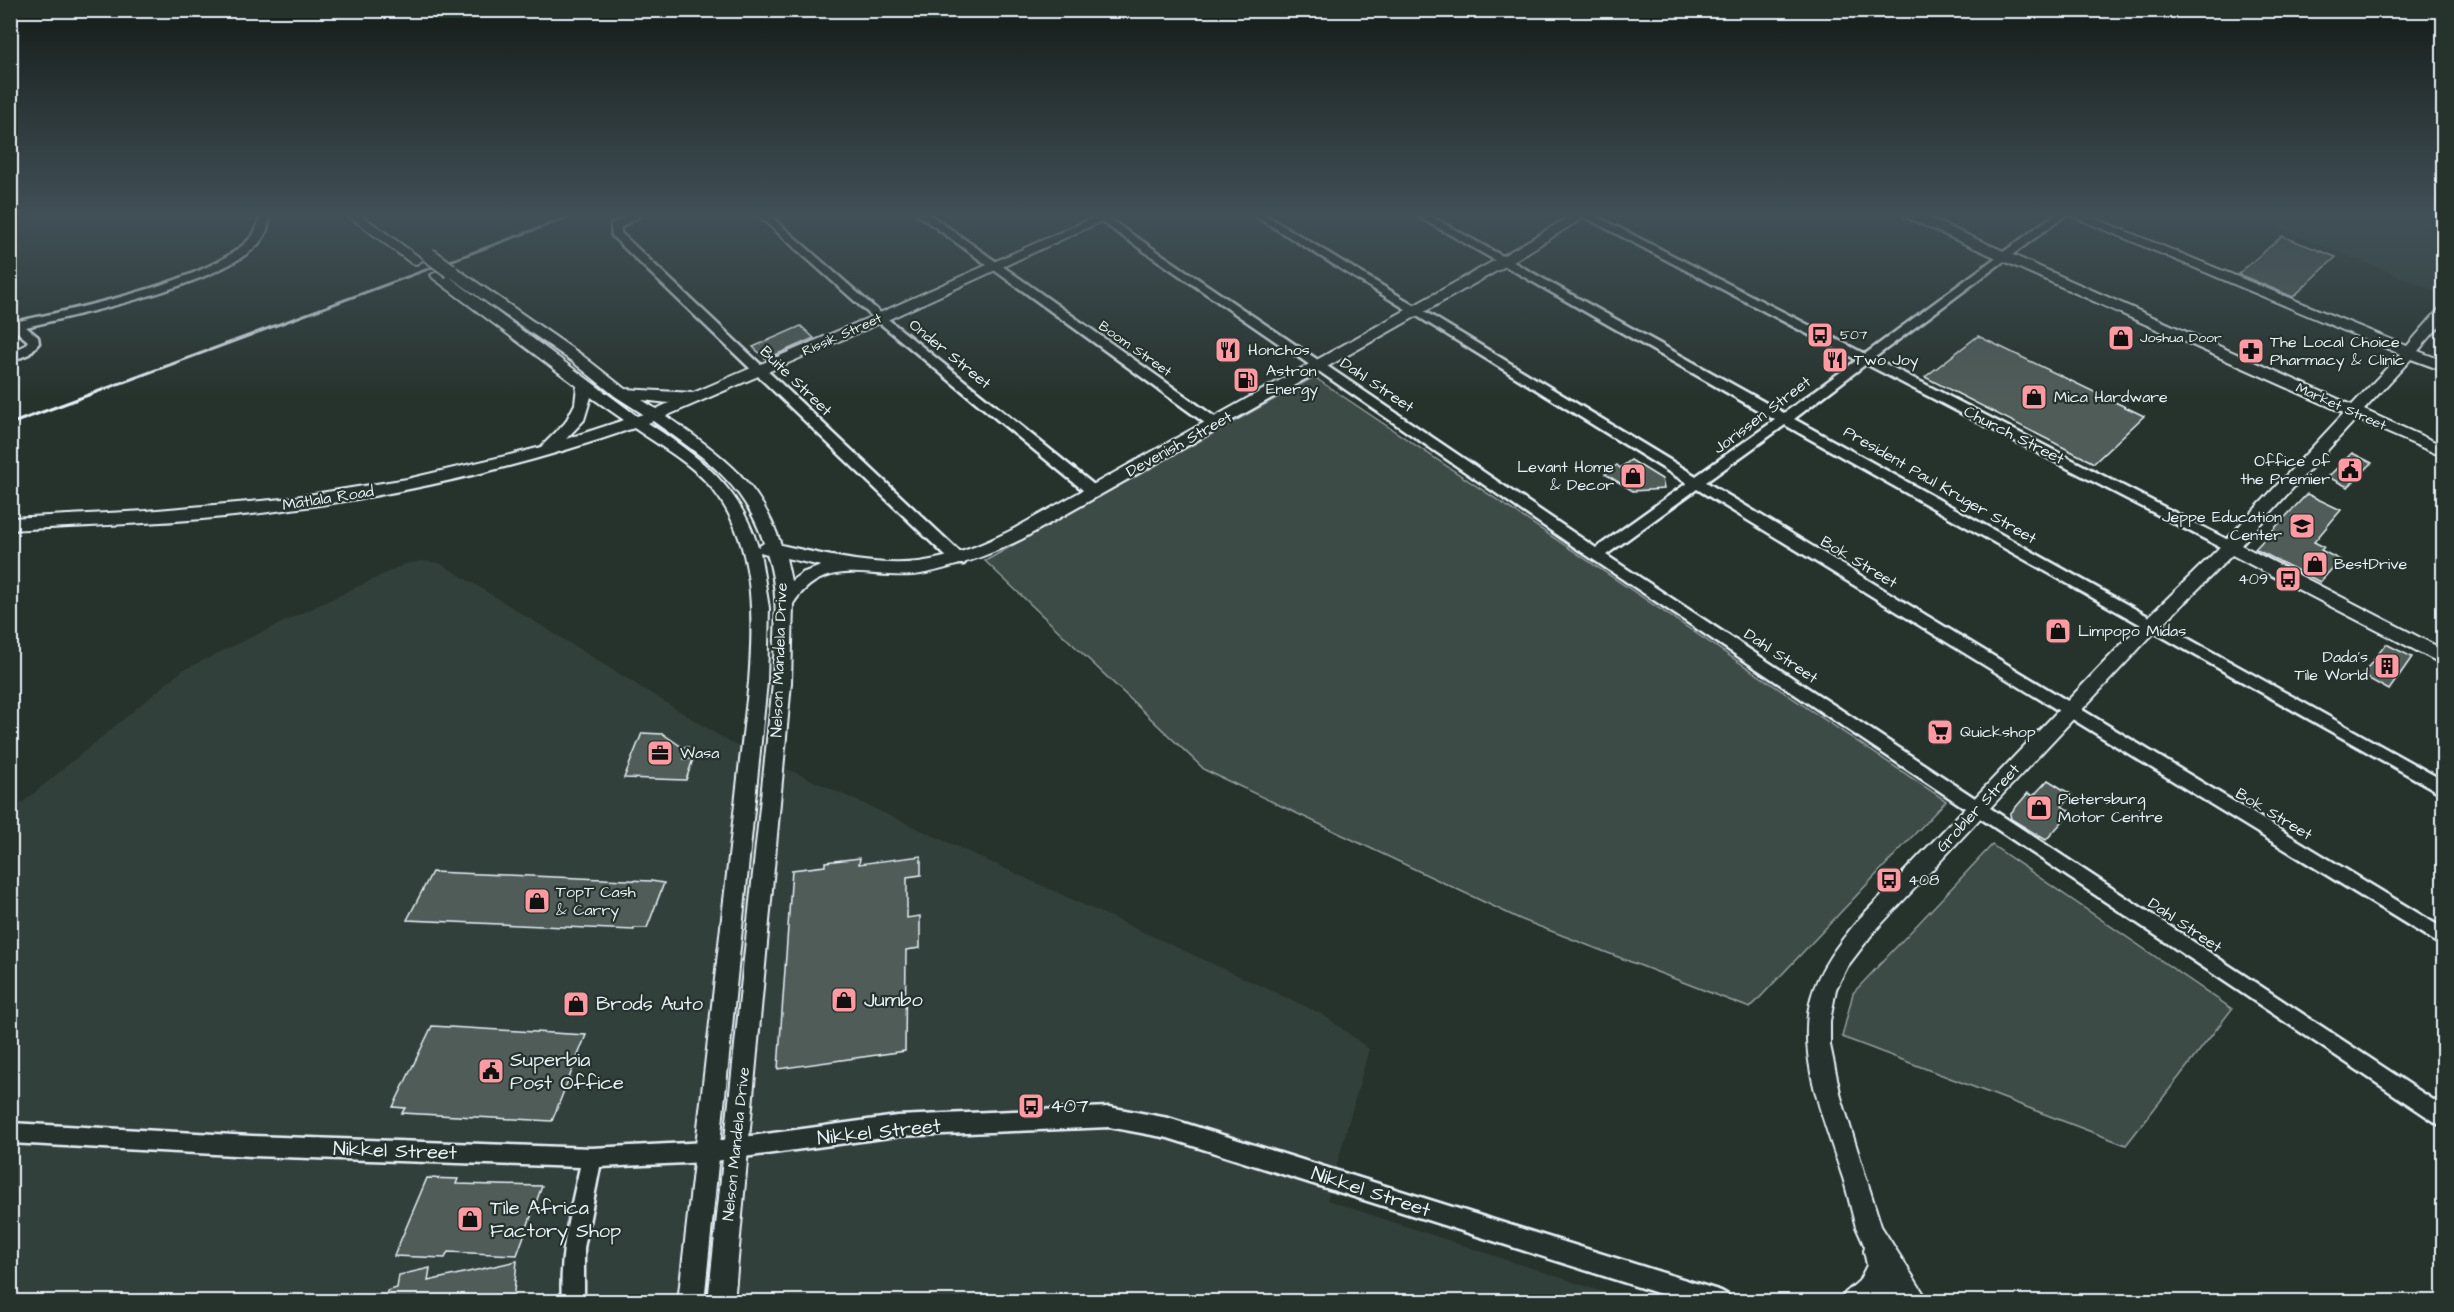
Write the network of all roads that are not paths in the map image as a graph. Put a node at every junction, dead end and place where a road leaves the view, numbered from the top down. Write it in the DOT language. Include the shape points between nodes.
graph roads {
  1 [pos="195,275"];
  2 [pos="448,275"];
  3 [pos="448,275"];
  4 [pos="660,275"];
  5 [pos="831,275"];
  6 [pos="975,275"];
  7 [pos="1005,275"];
  8 [pos="1189,275"];
  9 [pos="1357,275"];
  10 [pos="1479,275"];
  11 [pos="1530,275"];
  12 [pos="1703,275"];
  13 [pos="1979,275"];
  14 [pos="2045,275"];
  15 [pos="2221,275"];
  16 [pos="1415,311"];
  17 [pos="2444,312"];
  18 [pos="879,318"];
  19 [pos="14,322"];
  20 [pos="2408,353"];
  21 [pos="10,358"];
  22 [pos="1865,358"];
  23 [pos="1317,367"];
  24 [pos="2444,367"];
  25 [pos="761,370"];
  26 [pos="584,382"];
  27 [pos="620,393"];
  28 [pos="708,393"];
  29 [pos="2353,412"];
  30 [pos="656,415"];
  31 [pos="1786,418"];
  32 [pos="637,422"];
  33 [pos="1214,423"];
  34 [pos="588,438"];
  35 [pos="674,446"];
  36 [pos="540,452"];
  37 [pos="2444,452"];
  38 [pos="1696,484"];
  39 [pos="1094,492"];
  40 [pos="10,524"];
  41 [pos="748,541"];
  42 [pos="2229,546"];
  43 [pos="776,552"];
  44 [pos="1596,555"];
  45 [pos="959,560"];
  46 [pos="846,565"];
  47 [pos="784,611"];
  48 [pos="2152,625"];
  49 [pos="2444,658"];
  50 [pos="2070,711"];
  51 [pos="2444,789"];
  52 [pos="1977,808"];
  53 [pos="2444,939"];
  54 [pos="2444,1119"];
  55 [pos="10,1133"];
  56 [pos="736,1149"];
  57 [pos="708,1152"];
  58 [pos="592,1158"];
  59 [pos="1872,1235"];
  60 [pos="1880,1266"];
  61 [pos="573,1302"];
  62 [pos="691,1302"];
  63 [pos="721,1302"];
  64 [pos="1721,1302"];
  65 [pos="1854,1302"];
  66 [pos="1890,1302"];
  67 [pos="1916,1302"];
  1 -- 19 [label="street" via="151,291"];
  2 -- 26 [label="main road, Nelson Mandela Drive"];
  3 -- 27 [label="main road, Nelson Mandela Drive" via="578,359"];
  4 -- 25 [label="street, Buite Street"];
  5 -- 18 [label="street, Onder Street"];
  6 -- 18 [label="main road, Rissik Street"];
  7 -- 33 [label="street, Boom Street"];
  8 -- 23 [label="street, Dahl Street"];
  9 -- 16 [label="street, Bok Street"];
  10 -- 16 [label="main road, Devenish Street"];
  11 -- 31 [label="street, President Paul Kruger Street"];
  12 -- 22 [label="street, Church Street"];
  13 -- 22 [label="street, Jorissen Street"];
  14 -- 29 [label="main road, Market Street"];
  15 -- 20 [label="main road"];
  16 -- 23 [label="main road, Devenish Street"];
  16 -- 38 [label="street, Bok Street"];
  17 -- 20 [label="main road, Grobler Street"];
  18 -- 25 [label="main road, Rissik Street"];
  18 -- 39 [label="street, Onder Street"];
  19 -- 21 [label="street" via="29,333 34,343"];
  20 -- 24 [label="main road"];
  20 -- 29 [label="main road, Grobler Street"];
  22 -- 31 [label="street, Jorissen Street"];
  22 -- 42 [label="street, Church Street"];
  23 -- 33 [label="main road, Devenish Street"];
  23 -- 44 [label="street, Dahl Street"];
  25 -- 28 [label="main road, Rissik Street"];
  25 -- 45 [label="street, Buite Street"];
  26 -- 32 [label="main road, Nelson Mandela Drive"];
  26 -- 36 [label="main road" via="580,414"];
  27 -- 28 [label="main road" via="668,398"];
  27 -- 30 [label="main road, Nelson Mandela Drive"];
  28 -- 30 [label="main road, Rissik Street"];
  29 -- 37 [label="main road, Market Street"];
  29 -- 42 [label="main road, Grobler Street"];
  30 -- 32 [label="main road, Rissik Street"];
  30 -- 43 [label="main road, Nelson Mandela Drive" via="718,460 745,488 760,510"];
  31 -- 38 [label="street, Jorissen Street"];
  31 -- 48 [label="street, President Paul Kruger Street"];
  32 -- 34 [label="main road, Matlala Road"];
  32 -- 35 [label="main road, Nelson Mandela Drive"];
  33 -- 39 [label="main road, Devenish Street"];
  34 -- 35 [label="main road" via="634,436"];
  34 -- 36 [label="main road, Matlala Road"];
  35 -- 41 [label="main road, Nelson Mandela Drive" via="723,492"];
  36 -- 40 [label="main road, Matlala Road" via="353,495 283,505"];
  38 -- 44 [label="street, Jorissen Street"];
  38 -- 50 [label="street, Bok Street"];
  39 -- 45 [label="main road, Devenish Street" via="1016,535"];
  41 -- 43 [label="main road, Devenish Street"];
  41 -- 57 [label="main road, Nelson Mandela Drive" via="759,581 761,643"];
  42 -- 48 [label="main road, Grobler Street"];
  42 -- 49 [label="main road, Church Street"];
  43 -- 46 [label="main road, Devenish Street"];
  43 -- 47 [label="main road, Nelson Mandela Drive" via="782,573"];
  44 -- 52 [label="street, Dahl Street"];
  45 -- 46 [label="main road, Devenish Street" via="919,568"];
  46 -- 47 [label="main road" via="805,578 795,586"];
  47 -- 56 [label="main road, Nelson Mandela Drive" via="775,764"];
  48 -- 50 [label="main road, Grobler Street"];
  48 -- 51 [label="street, President Paul Kruger Street"];
  50 -- 52 [label="main road, Grobler Street"];
  50 -- 53 [label="street, Bok Street"];
  52 -- 54 [label="street, Dahl Street"];
  52 -- 59 [label="main road, Grobler Street" via="1840,958 1822,999 1819,1047 1838,1129"];
  55 -- 58 [label="street, Nikkel Street"];
  56 -- 57 [label="street, Nikkel Street"];
  56 -- 63 [label="main road, Nelson Mandela Drive"];
  56 -- 64 [label="street, Nikkel Street" via="897,1126 1109,1117 1168,1128"];
  57 -- 58 [label="street, Nikkel Street"];
  57 -- 62 [label="main road, Nelson Mandela Drive"];
  58 -- 61 [label="street" via="572,1272"];
  59 -- 60 [label="main road"];
  59 -- 67 [label="main road, Grobler Street"];
  60 -- 65 [label="main road" via="1868,1290"];
  60 -- 66 [label="main road"];
}
